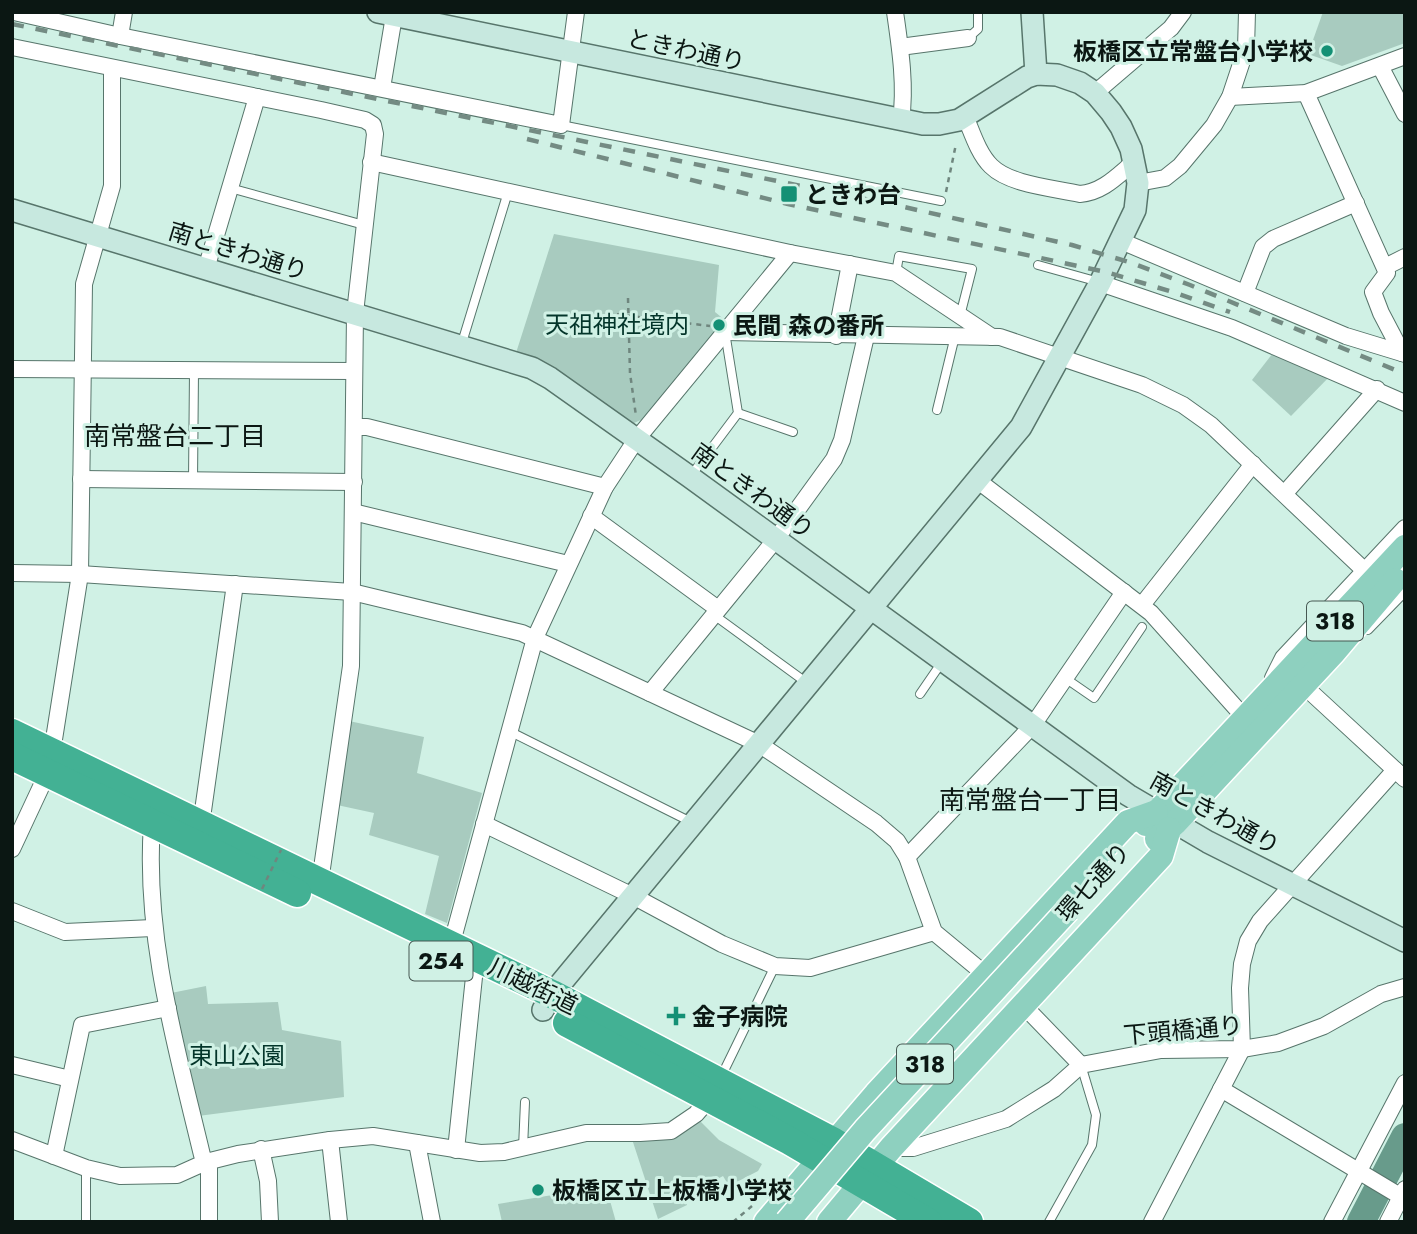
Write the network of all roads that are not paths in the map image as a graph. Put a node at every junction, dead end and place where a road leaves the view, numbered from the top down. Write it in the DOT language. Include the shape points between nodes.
graph roads {
  1 [pos="14,12"];
  2 [pos="124,12"];
  3 [pos="576,12"];
  4 [pos="895,12"];
  5 [pos="978,12"];
  6 [pos="1032,12"];
  7 [pos="1183,12"];
  8 [pos="1247,12"];
  9 [pos="386,14"];
  10 [pos="120,36"];
  11 [pos="968,38"];
  12 [pos="12,47"];
  13 [pos="900,47"];
  14 [pos="571,53"];
  15 [pos="1405,55"];
  16 [pos="1380,66"];
  17 [pos="112,68"];
  18 [pos="1036,74"];
  19 [pos="382,88"];
  20 [pos="1095,93"];
  21 [pos="1306,93"];
  22 [pos="257,97"];
  23 [pos="1230,97"];
  24 [pos="1405,114"];
  25 [pos="965,116"];
  26 [pos="901,120"];
  27 [pos="561,125"];
  28 [pos="371,162"];
  29 [pos="1136,172"];
  30 [pos="230,188"];
  31 [pos="509,192"];
  32 [pos="941,201"];
  33 [pos="1356,203"];
  34 [pos="12,210"];
  35 [pos="364,225"];
  36 [pos="98,237"];
  37 [pos="1121,241"];
  38 [pos="790,253"];
  39 [pos="1405,257"];
  40 [pos="850,264"];
  41 [pos="1038,265"];
  42 [pos="1384,267"];
  43 [pos="206,268"];
  44 [pos="896,273"];
  45 [pos="1100,283"];
  46 [pos="1245,293"];
  47 [pos="355,313"];
  48 [pos="960,316"];
  49 [pos="721,330"];
  50 [pos="836,336"];
  51 [pos="866,336"];
  52 [pos="955,337"];
  53 [pos="992,337"];
  54 [pos="461,346"];
  55 [pos="1404,354"];
  56 [pos="1059,357"];
  57 [pos="12,369"];
  58 [pos="81,370"];
  59 [pos="194,371"];
  60 [pos="354,371"];
  61 [pos="1377,389"];
  62 [pos="1405,402"];
  63 [pos="937,410"];
  64 [pos="738,413"];
  65 [pos="354,427"];
  66 [pos="636,430"];
  67 [pos="793,432"];
  68 [pos="1253,464"];
  69 [pos="690,477"];
  70 [pos="81,479"];
  71 [pos="977,480"];
  72 [pos="193,481"];
  73 [pos="354,482"];
  74 [pos="605,487"];
  75 [pos="1285,493"];
  76 [pos="353,512"];
  77 [pos="591,516"];
  78 [pos="1405,528"];
  79 [pos="776,539"];
  80 [pos="1405,547"];
  81 [pos="568,564"];
  82 [pos="1405,569"];
  83 [pos="1366,570"];
  84 [pos="12,573"];
  85 [pos="79,574"];
  86 [pos="235,584"];
  87 [pos="352,592"];
  88 [pos="1124,592"];
  89 [pos="1405,592"];
  90 [pos="871,607"];
  91 [pos="716,612"];
  92 [pos="1146,616"];
  93 [pos="1363,635"];
  94 [pos="535,638"];
  95 [pos="944,660"];
  96 [pos="1065,678"];
  97 [pos="808,684"];
  98 [pos="1303,685"];
  99 [pos="650,693"];
  100 [pos="920,694"];
  101 [pos="1264,695"];
  102 [pos="1244,716"];
  103 [pos="1033,725"];
  104 [pos="509,731"];
  105 [pos="12,733"];
  106 [pos="759,744"];
  107 [pos="12,756"];
  108 [pos="50,763"];
  109 [pos="1400,775"];
  110 [pos="1166,822"];
  111 [pos="693,823"];
  112 [pos="152,824"];
  113 [pos="484,824"];
  114 [pos="201,825"];
  115 [pos="12,849"];
  116 [pos="907,857"];
  117 [pos="320,882"];
  118 [pos="1292,884"];
  119 [pos="633,895"];
  120 [pos="12,911"];
  121 [pos="1073,916"];
  122 [pos="153,928"];
  123 [pos="934,932"];
  124 [pos="1405,941"];
  125 [pos="451,946"];
  126 [pos="775,967"];
  127 [pos="986,975"];
  128 [pos="474,977"];
  129 [pos="1405,987"];
  130 [pos="547,1002"];
  131 [pos="1023,1005"];
  132 [pos="168,1008"];
  133 [pos="1242,1049"];
  134 [pos="12,1065"];
  135 [pos="1081,1065"];
  136 [pos="71,1079"];
  137 [pos="1405,1083"];
  138 [pos="714,1089"];
  139 [pos="1221,1089"];
  140 [pos="524,1102"];
  141 [pos="12,1140"];
  142 [pos="330,1140"];
  143 [pos="417,1143"];
  144 [pos="523,1148"];
  145 [pos="261,1149"];
  146 [pos="456,1150"];
  147 [pos="827,1150"];
  148 [pos="54,1156"];
  149 [pos="206,1162"];
  150 [pos="876,1165"];
  151 [pos="86,1168"];
  152 [pos="1359,1171"];
  153 [pos="1404,1195"];
  154 [pos="759,1214"];
  155 [pos="86,1222"];
  156 [pos="209,1222"];
  157 [pos="270,1222"];
  158 [pos="339,1222"];
  159 [pos="432,1222"];
  160 [pos="787,1222"];
  161 [pos="807,1222"];
  162 [pos="829,1222"];
  163 [pos="928,1222"];
  164 [pos="969,1222"];
  165 [pos="1049,1222"];
  166 [pos="1153,1222"];
  167 [pos="1332,1222"];
  168 [pos="1388,1222"];
  1 -- 10 [label="street"];
  2 -- 10 [label="street"];
  3 -- 14 [label="street"];
  4 -- 13 [label="street"];
  5 -- 11 [label="lane" via="978,29"];
  6 -- 18 [label="street"];
  7 -- 20 [label="street" via="1171,28"];
  8 -- 23 [label="street" via="1246,49"];
  9 -- 14 [label="street, ときわ通り"];
  9 -- 19 [label="street"];
  10 -- 19 [label="street"];
  11 -- 13 [label="street"];
  12 -- 17 [label="street"];
  13 -- 26 [label="street"];
  14 -- 26 [label="street, ときわ通り"];
  14 -- 27 [label="street"];
  15 -- 16 [label="street"];
  16 -- 21 [label="street"];
  16 -- 24 [label="street"];
  17 -- 22 [label="street"];
  17 -- 36 [label="street" via="111,186"];
  18 -- 20 [label="street" via="1057,75"];
  18 -- 25 [label="street"];
  19 -- 27 [label="street"];
  20 -- 29 [label="street" via="1121,127"];
  21 -- 23 [label="street"];
  21 -- 33 [label="street"];
  22 -- 28 [label="street" via="365,120 373,125 375,134"];
  22 -- 30 [label="street"];
  23 -- 29 [label="street" via="1214,125 1165,178"];
  25 -- 26 [label="street, ときわ通り" via="939,124"];
  25 -- 29 [label="street" via="990,165 1010,178 1080,194"];
  27 -- 32 [label="lane"];
  28 -- 31 [label="street"];
  28 -- 35 [label="street"];
  29 -- 37 [label="street" via="1135,211"];
  30 -- 35 [label="lane"];
  30 -- 43 [label="street"];
  31 -- 38 [label="street"];
  31 -- 54 [label="lane"];
  33 -- 42 [label="street"];
  33 -- 46 [label="street" via="1263,247"];
  34 -- 36 [label="street, 南ときわ通り"];
  35 -- 47 [label="street"];
  36 -- 43 [label="street, 南ときわ通り"];
  36 -- 58 [label="street" via="84,284"];
  37 -- 45 [label="street"];
  37 -- 46 [label="street"];
  38 -- 40 [label="street"];
  38 -- 49 [label="street"];
  39 -- 42 [label="street"];
  40 -- 44 [label="street"];
  40 -- 50 [label="street"];
  41 -- 45 [label="lane"];
  42 -- 55 [label="street" via="1387,274 1373,292"];
  43 -- 47 [label="street, 南ときわ通り"];
  44 -- 48 [label="street"];
  44 -- 48 [label="lane" via="899,256 972,269"];
  45 -- 56 [label="street"];
  45 -- 61 [label="street" via="1231,328"];
  46 -- 55 [label="street" via="1346,336"];
  47 -- 54 [label="street, 南ときわ通り"];
  47 -- 60 [label="street"];
  48 -- 52 [label="street"];
  48 -- 53 [label="street"];
  49 -- 50 [label="street"];
  49 -- 64 [label="lane"];
  49 -- 66 [label="street"];
  50 -- 51 [label="street"];
  51 -- 52 [label="street"];
  51 -- 79 [label="street" via="834,459"];
  52 -- 53 [label="street"];
  52 -- 63 [label="lane"];
  53 -- 56 [label="street"];
  54 -- 66 [label="street, 南ときわ通り" via="541,373"];
  56 -- 68 [label="street" via="1142,385 1183,405"];
  56 -- 71 [label="street" via="1021,427"];
  57 -- 58 [label="street"];
  58 -- 59 [label="street"];
  58 -- 70 [label="street"];
  59 -- 60 [label="street"];
  59 -- 72 [label="lane"];
  60 -- 65 [label="street"];
  61 -- 62 [label="street"];
  61 -- 75 [label="street"];
  64 -- 67 [label="lane"];
  64 -- 69 [label="lane"];
  65 -- 73 [label="street"];
  65 -- 74 [label="street"];
  66 -- 69 [label="street, 南ときわ通り"];
  66 -- 74 [label="street"];
  68 -- 75 [label="street"];
  68 -- 92 [label="street"];
  69 -- 79 [label="street, 南ときわ通り"];
  70 -- 72 [label="street"];
  70 -- 85 [label="street"];
  71 -- 88 [label="street"];
  71 -- 90 [label="street"];
  72 -- 73 [label="street"];
  73 -- 76 [label="street"];
  74 -- 77 [label="street"];
  75 -- 83 [label="street"];
  76 -- 81 [label="street"];
  76 -- 87 [label="street"];
  77 -- 81 [label="street"];
  77 -- 91 [label="street"];
  78 -- 83 [label="street"];
  79 -- 90 [label="street, 南ときわ通り"];
  79 -- 91 [label="street"];
  80 -- 101 [label="main road, 環七通り / 318"];
  81 -- 94 [label="street"];
  82 -- 98 [label="main road, 環七通り / 318" via="1340,652"];
  83 -- 101 [label="street" via="1283,658"];
  84 -- 85 [label="street"];
  85 -- 86 [label="street"];
  85 -- 108 [label="street"];
  86 -- 87 [label="street"];
  86 -- 114 [label="street"];
  87 -- 94 [label="street"];
  87 -- 117 [label="street" via="351,666"];
  88 -- 92 [label="street"];
  88 -- 96 [label="street"];
  89 -- 93 [label="lane"];
  90 -- 95 [label="street, 南ときわ通り"];
  90 -- 97 [label="street"];
  91 -- 97 [label="lane"];
  91 -- 99 [label="street"];
  92 -- 96 [label="lane" via="1094,698"];
  92 -- 102 [label="street"];
  94 -- 99 [label="street"];
  94 -- 104 [label="street"];
  95 -- 100 [label="lane"];
  95 -- 103 [label="street, 南ときわ通り"];
  96 -- 103 [label="street"];
  97 -- 106 [label="street"];
  98 -- 109 [label="street"];
  98 -- 110 [label="main road, 環七通り / 318"];
  99 -- 106 [label="street"];
  101 -- 102 [label="main road, 環七通り / 318"];
  102 -- 110 [label="main road, 環七通り / 318"];
  103 -- 110 [label="street, 南ときわ通り"];
  103 -- 116 [label="street"];
  104 -- 111 [label="lane"];
  104 -- 113 [label="street"];
  105 -- 108 [label="highway, 川越街道 / 254"];
  106 -- 111 [label="street"];
  106 -- 116 [label="street" via="876,823"];
  107 -- 108 [label="highway, 川越街道 / 254"];
  108 -- 112 [label="highway, 川越街道 / 254"];
  108 -- 114 [label="highway, 川越街道 / 254"];
  108 -- 115 [label="street"];
  109 -- 118 [label="street"];
  110 -- 118 [label="street, 南ときわ通り"];
  110 -- 121 [label="main road, 環七通り / 318"];
  110 -- 127 [label="main road" via="1128,822"];
  110 -- 131 [label="main road" via="1161,856"];
  111 -- 119 [label="street"];
  112 -- 122 [label="street"];
  112 -- 128 [label="highway, 川越街道 / 254"];
  113 -- 119 [label="street"];
  113 -- 125 [label="street"];
  114 -- 117 [label="highway, 川越街道 / 254"];
  116 -- 123 [label="street"];
  117 -- 125 [label="highway, 川越街道 / 254"];
  118 -- 124 [label="street, 南ときわ通り"];
  118 -- 133 [label="street" via="1248,941 1240,988"];
  119 -- 126 [label="street"];
  119 -- 130 [label="street"];
  120 -- 122 [label="street" via="65,932"];
  121 -- 160 [label="main road, 環七通り / 318, bridge" via="865,1130"];
  121 -- 161 [label="main road, 環七通り / 318"];
  122 -- 132 [label="street"];
  123 -- 126 [label="street" via="810,968"];
  123 -- 127 [label="street"];
  125 -- 130 [label="highway, 川越街道 / 254"];
  126 -- 138 [label="lane"];
  127 -- 147 [label="main road"];
  128 -- 130 [label="highway, 川越街道 / 254"];
  128 -- 146 [label="street"];
  129 -- 133 [label="street, 下頭橋通り" via="1381,994 1324,1026 1278,1043"];
  130 -- 138 [label="highway, 川越街道 / 254"];
  131 -- 135 [label="street"];
  131 -- 150 [label="main road"];
  132 -- 136 [label="street" via="82,1025"];
  132 -- 149 [label="street"];
  133 -- 135 [label="street, 下頭橋通り" via="1161,1050"];
  133 -- 139 [label="street"];
  134 -- 136 [label="street"];
  135 -- 150 [label="street" via="1054,1089 1006,1119 913,1148"];
  135 -- 165 [label="lane" via="1096,1115 1092,1145"];
  136 -- 148 [label="street"];
  137 -- 152 [label="street"];
  138 -- 144 [label="street" via="696,1114 671,1130 586,1133"];
  138 -- 147 [label="highway, 川越街道 / 254"];
  139 -- 152 [label="street"];
  139 -- 166 [label="street"];
  140 -- 144 [label="lane"];
  141 -- 148 [label="street"];
  142 -- 143 [label="street" via="373,1136"];
  142 -- 145 [label="street"];
  142 -- 158 [label="street"];
  143 -- 146 [label="street"];
  143 -- 159 [label="street"];
  144 -- 146 [label="street" via="480,1153"];
  145 -- 149 [label="street"];
  145 -- 157 [label="street"];
  147 -- 150 [label="highway, 川越街道 / 254"];
  147 -- 154 [label="main road"];
  148 -- 151 [label="street"];
  149 -- 151 [label="street" via="177,1175 120,1176"];
  149 -- 156 [label="street"];
  150 -- 162 [label="main road"];
  150 -- 163 [label="highway, 川越街道 / 254"];
  150 -- 164 [label="highway, 川越街道 / 254"];
  151 -- 155 [label="lane"];
  152 -- 153 [label="street"];
  152 -- 167 [label="street"];
  153 -- 168 [label="street"];
}
